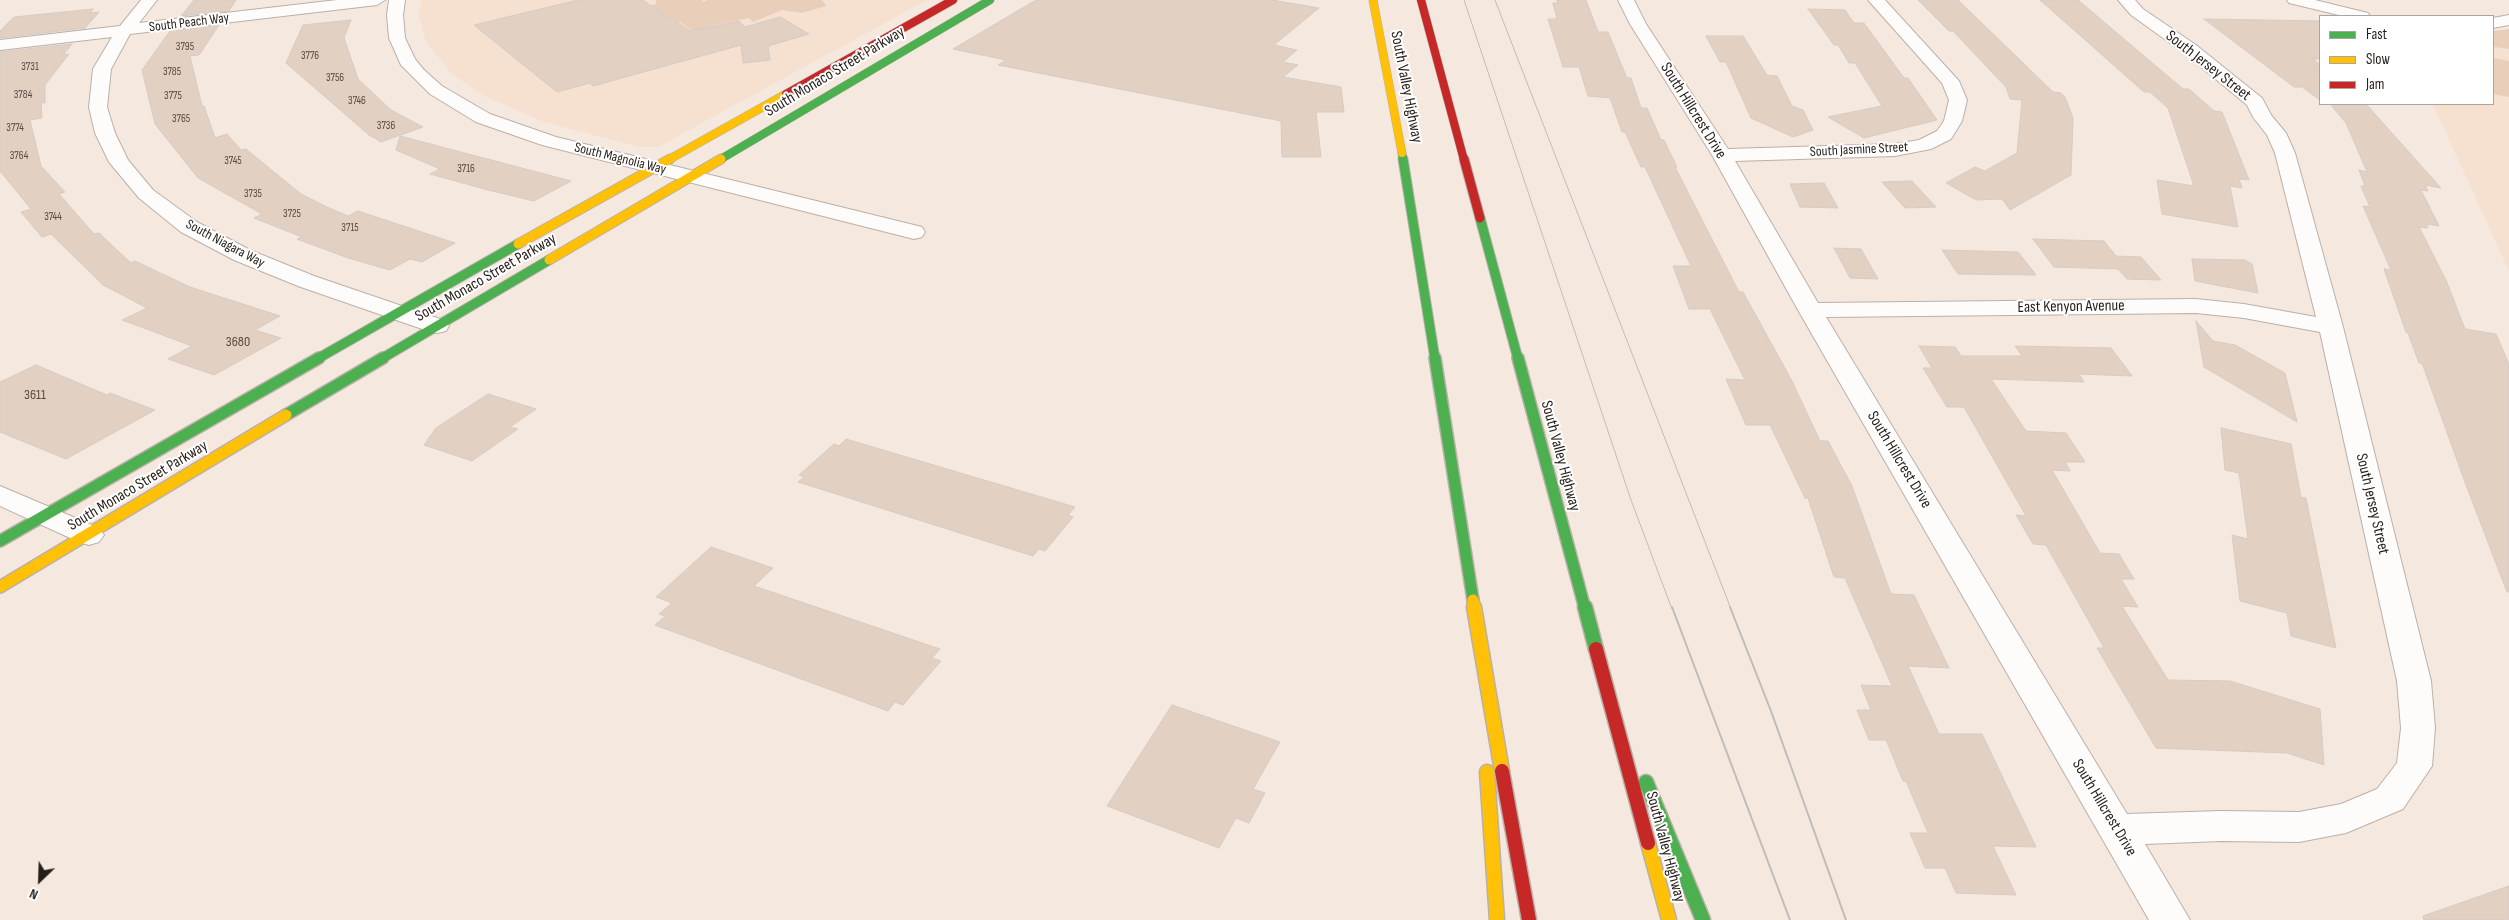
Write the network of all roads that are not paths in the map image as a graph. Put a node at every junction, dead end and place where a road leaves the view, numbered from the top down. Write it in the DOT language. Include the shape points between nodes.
graph roads {
  1 [pos="149,0"];
  2 [pos="377,0"];
  3 [pos="397,0"];
  4 [pos="953,0"];
  5 [pos="990,0"];
  6 [pos="1373,0"];
  7 [pos="1422,0"];
  8 [pos="1626,0"];
  9 [pos="1876,0"];
  10 [pos="2126,0"];
  11 [pos="2295,0"];
  12 [pos="2358,15"];
  13 [pos="2509,20"];
  14 [pos="2494,23"];
  15 [pos="124,31"];
  16 [pos="0,46"];
  17 [pos="1722,155"];
  18 [pos="656,168"];
  19 [pos="692,177"];
  20 [pos="914,232"];
  21 [pos="1810,310"];
  22 [pos="397,312"];
  23 [pos="437,326"];
  24 [pos="2331,327"];
  25 [pos="0,495"];
  26 [pos="46,515"];
  27 [pos="89,535"];
  28 [pos="0,541"];
  29 [pos="0,587"];
  30 [pos="1480,646"];
  31 [pos="1600,672"];
  32 [pos="1486,744"];
  33 [pos="1487,763"];
  34 [pos="2117,830"];
  35 [pos="1496,920"];
  36 [pos="1529,920"];
  37 [pos="1669,920"];
  38 [pos="1702,920"];
  39 [pos="2170,920"];
  1 -- 15 [label="street, South Niagara Way"];
  2 -- 15 [label="street, South Peach Way"];
  3 -- 18 [label="street, South Magnolia Way" via="395,25 401,50 418,74 444,95 510,129"];
  4 -- 18 [label="main road, South Monaco Street Parkway"];
  5 -- 19 [label="main road, South Monaco Street Parkway"];
  6 -- 30 [label="main road, South Valley Highway" via="1401,146"];
  7 -- 31 [label="main road, South Valley Highway"];
  8 -- 17 [label="street, South Hillcrest Drive"];
  9 -- 17 [label="street, South Jasmine Street" via="1950,81 1958,100 1953,121 1944,135 1924,145 1895,150"];
  10 -- 24 [label="street, South Jersey Street" via="2137,12 2190,49 2255,102 2276,134 2285,153"];
  11 -- 12 [label="street"];
  13 -- 14 [label="street"];
  15 -- 16 [label="street, South Peach Way"];
  15 -- 22 [label="street, South Niagara Way" via="102,69 98,108 105,133 119,162 146,194 189,227 242,255"];
  17 -- 21 [label="street, South Hillcrest Drive"];
  18 -- 19 [label="street, South Magnolia Way"];
  18 -- 22 [label="main road, South Monaco Street Parkway"];
  19 -- 20 [label="street, South Magnolia Way"];
  19 -- 23 [label="main road, South Monaco Street Parkway"];
  21 -- 24 [label="street, East Kenyon Avenue" via="2196,306"];
  21 -- 34 [label="street, South Hillcrest Drive"];
  22 -- 23 [label="street, South Niagara Way"];
  22 -- 26 [label="main road, South Monaco Street Parkway"];
  23 -- 27 [label="main road, South Monaco Street Parkway"];
  24 -- 34 [label="street, South Jersey Street" via="2414,681 2418,728 2414,766 2390,799 2346,818 2299,826"];
  25 -- 26 [label="street"];
  26 -- 27 [label="street"];
  26 -- 28 [label="main road, South Monaco Street Parkway"];
  27 -- 29 [label="main road, South Monaco Street Parkway"];
  30 -- 32 [label="main road"];
  30 -- 36 [label="main road, South Valley Highway"];
  31 -- 37 [label="main road, South Valley Highway"];
  31 -- 38 [label="main road"];
  33 -- 35 [label="main road"];
  34 -- 39 [label="street, South Hillcrest Drive"];
}
